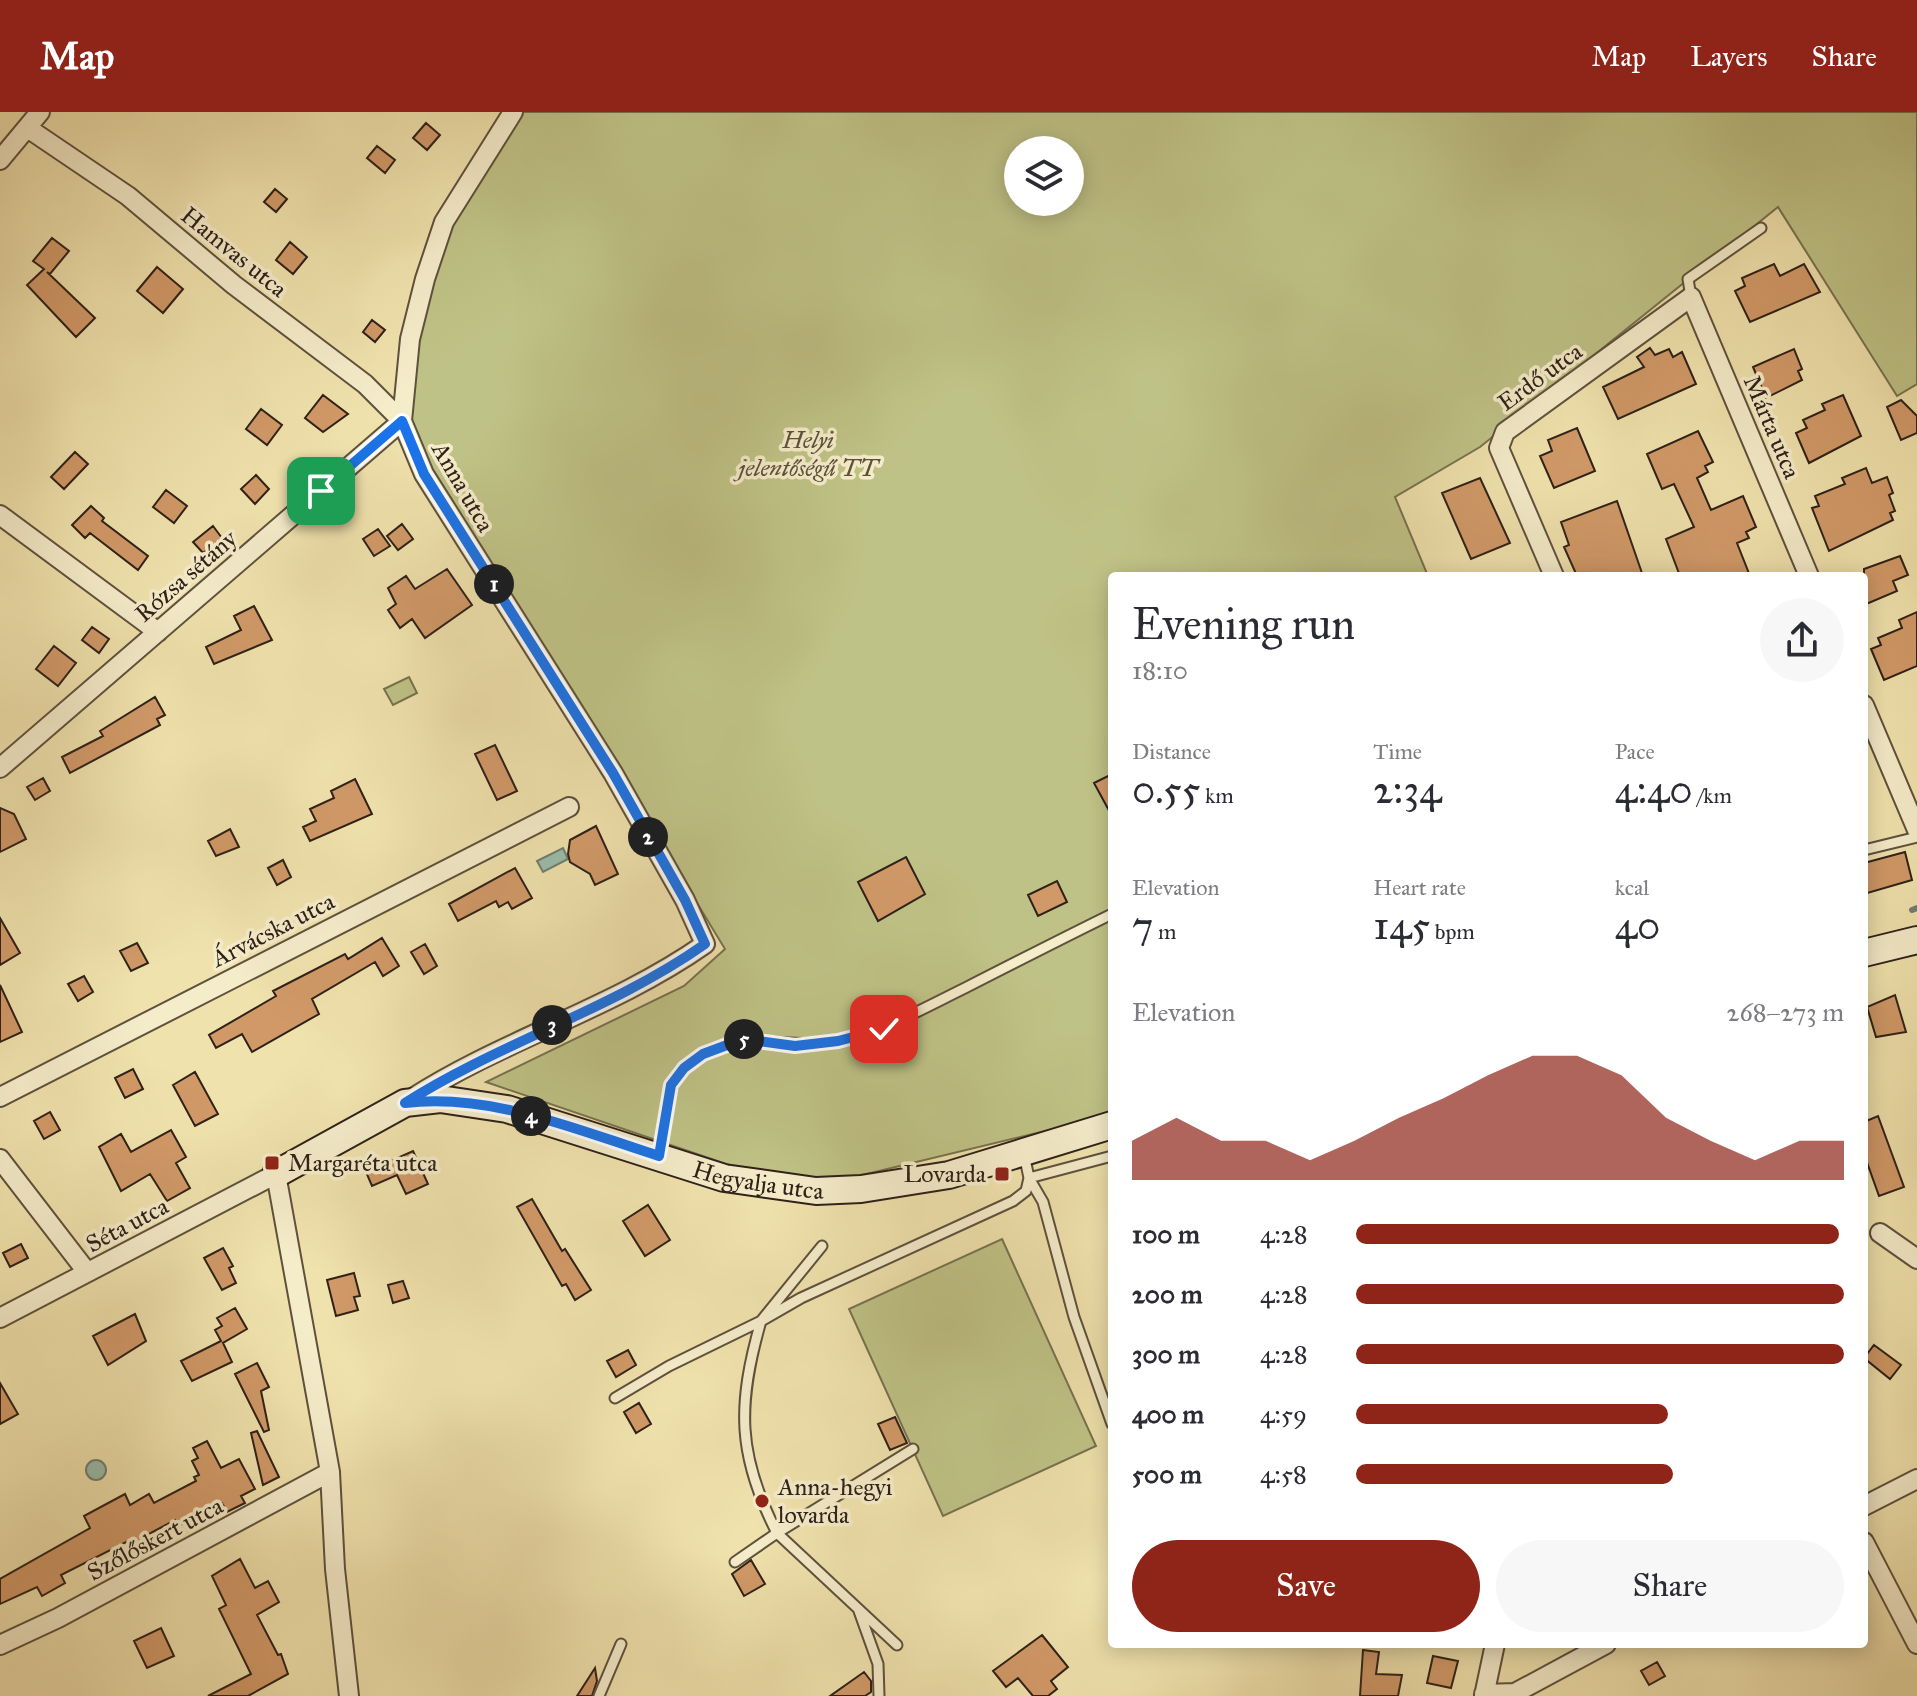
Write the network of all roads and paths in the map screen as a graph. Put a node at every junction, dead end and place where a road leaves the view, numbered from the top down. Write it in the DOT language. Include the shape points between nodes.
graph roads {
  1 [pos="40,112"];
  2 [pos="513,112"];
  3 [pos="29,129"];
  4 [pos="0,160"];
  5 [pos="1761,228"];
  6 [pos="1691,297"];
  7 [pos="402,421"];
  8 [pos="0,515"];
  9 [pos="1552,572"];
  10 [pos="1807,572"];
  11 [pos="158,632"];
  12 [pos="1868,714"];
  13 [pos="0,768"];
  14 [pos="569,807"];
  15 [pos="1917,830"];
  16 [pos="1917,837"];
  17 [pos="1868,849"];
  18 [pos="1108,916"];
  19 [pos="1917,940"];
  20 [pos="1868,952"];
  21 [pos="0,1097"];
  22 [pos="405,1103"];
  23 [pos="1108,1127"];
  24 [pos="659,1156"];
  25 [pos="1108,1156"];
  26 [pos="0,1159"];
  27 [pos="1026,1166"];
  28 [pos="276,1174"];
  29 [pos="1880,1233"];
  30 [pos="822,1246"];
  31 [pos="1917,1259"];
  32 [pos="87,1272"];
  33 [pos="0,1318"];
  34 [pos="761,1321"];
  35 [pos="615,1398"];
  36 [pos="1108,1413"];
  37 [pos="913,1449"];
  38 [pos="330,1472"];
  39 [pos="1917,1479"];
  40 [pos="1868,1504"];
  41 [pos="777,1533"];
  42 [pos="1868,1550"];
  43 [pos="735,1562"];
  44 [pos="858,1608"];
  45 [pos="621,1644"];
  46 [pos="1917,1644"];
  47 [pos="0,1645"];
  48 [pos="897,1645"];
  49 [pos="1494,1648"];
  50 [pos="1599,1648"];
  51 [pos="1484,1695"];
  52 [pos="349,1696"];
  53 [pos="599,1696"];
  54 [pos="879,1696"];
  1 -- 3 [label="street"];
  2 -- 7 [label="street, Anna utca" via="444,222 410,339"];
  3 -- 4 [label="street"];
  3 -- 7 [label="street, Hamvas utca" via="128,196 365,384"];
  5 -- 6 [label="lane" via="1688,279"];
  6 -- 9 [label="street, Erdő utca" via="1501,439 1499,448"];
  6 -- 10 [label="street, Márta utca"];
  7 -- 11 [label="street, Rózsa sétány"];
  7 -- 22 [label="street, Anna utca" via="424,474 613,773 705,944 670,969 453,1072"];
  8 -- 11 [label="street"];
  11 -- 13 [label="street, Rózsa sétány"];
  12 -- 15 [label="street"];
  14 -- 21 [label="street, Árvácska utca"];
  16 -- 17 [label="lane"];
  18 -- 24 [label="lane" via="884,1029 795,1046 743,1039 703,1054 671,1085"];
  19 -- 20 [label="street"];
  22 -- 24 [label="street, Hegyalja utca" via="440,1099 507,1109"];
  22 -- 28 [label="street"];
  23 -- 27 [label="street, Hegyalja utca"];
  24 -- 27 [label="street, Hegyalja utca" via="724,1178 816,1191"];
  25 -- 27 [label="lane"];
  26 -- 32 [label="street"];
  27 -- 34 [label="lane" via="1026,1191 1013,1201"];
  27 -- 36 [label="lane" via="1043,1202 1074,1317"];
  28 -- 32 [label="street, Séta utca"];
  28 -- 38 [label="street"];
  29 -- 31 [label="street"];
  30 -- 34 [label="lane"];
  32 -- 33 [label="street, Séta utca"];
  34 -- 35 [label="lane"];
  34 -- 41 [label="lane" via="746,1389 745,1441 755,1490"];
  37 -- 41 [label="lane"];
  38 -- 47 [label="street, Szőlőskert utca"];
  38 -- 52 [label="street"];
  39 -- 40 [label="street"];
  41 -- 43 [label="lane"];
  41 -- 44 [label="lane"];
  42 -- 46 [label="street"];
  44 -- 48 [label="lane"];
  44 -- 54 [label="lane" via="878,1664"];
  45 -- 53 [label="lane"];
  49 -- 51 [label="street"];
  50 -- 51 [label="street" via="1515,1693"];
}
